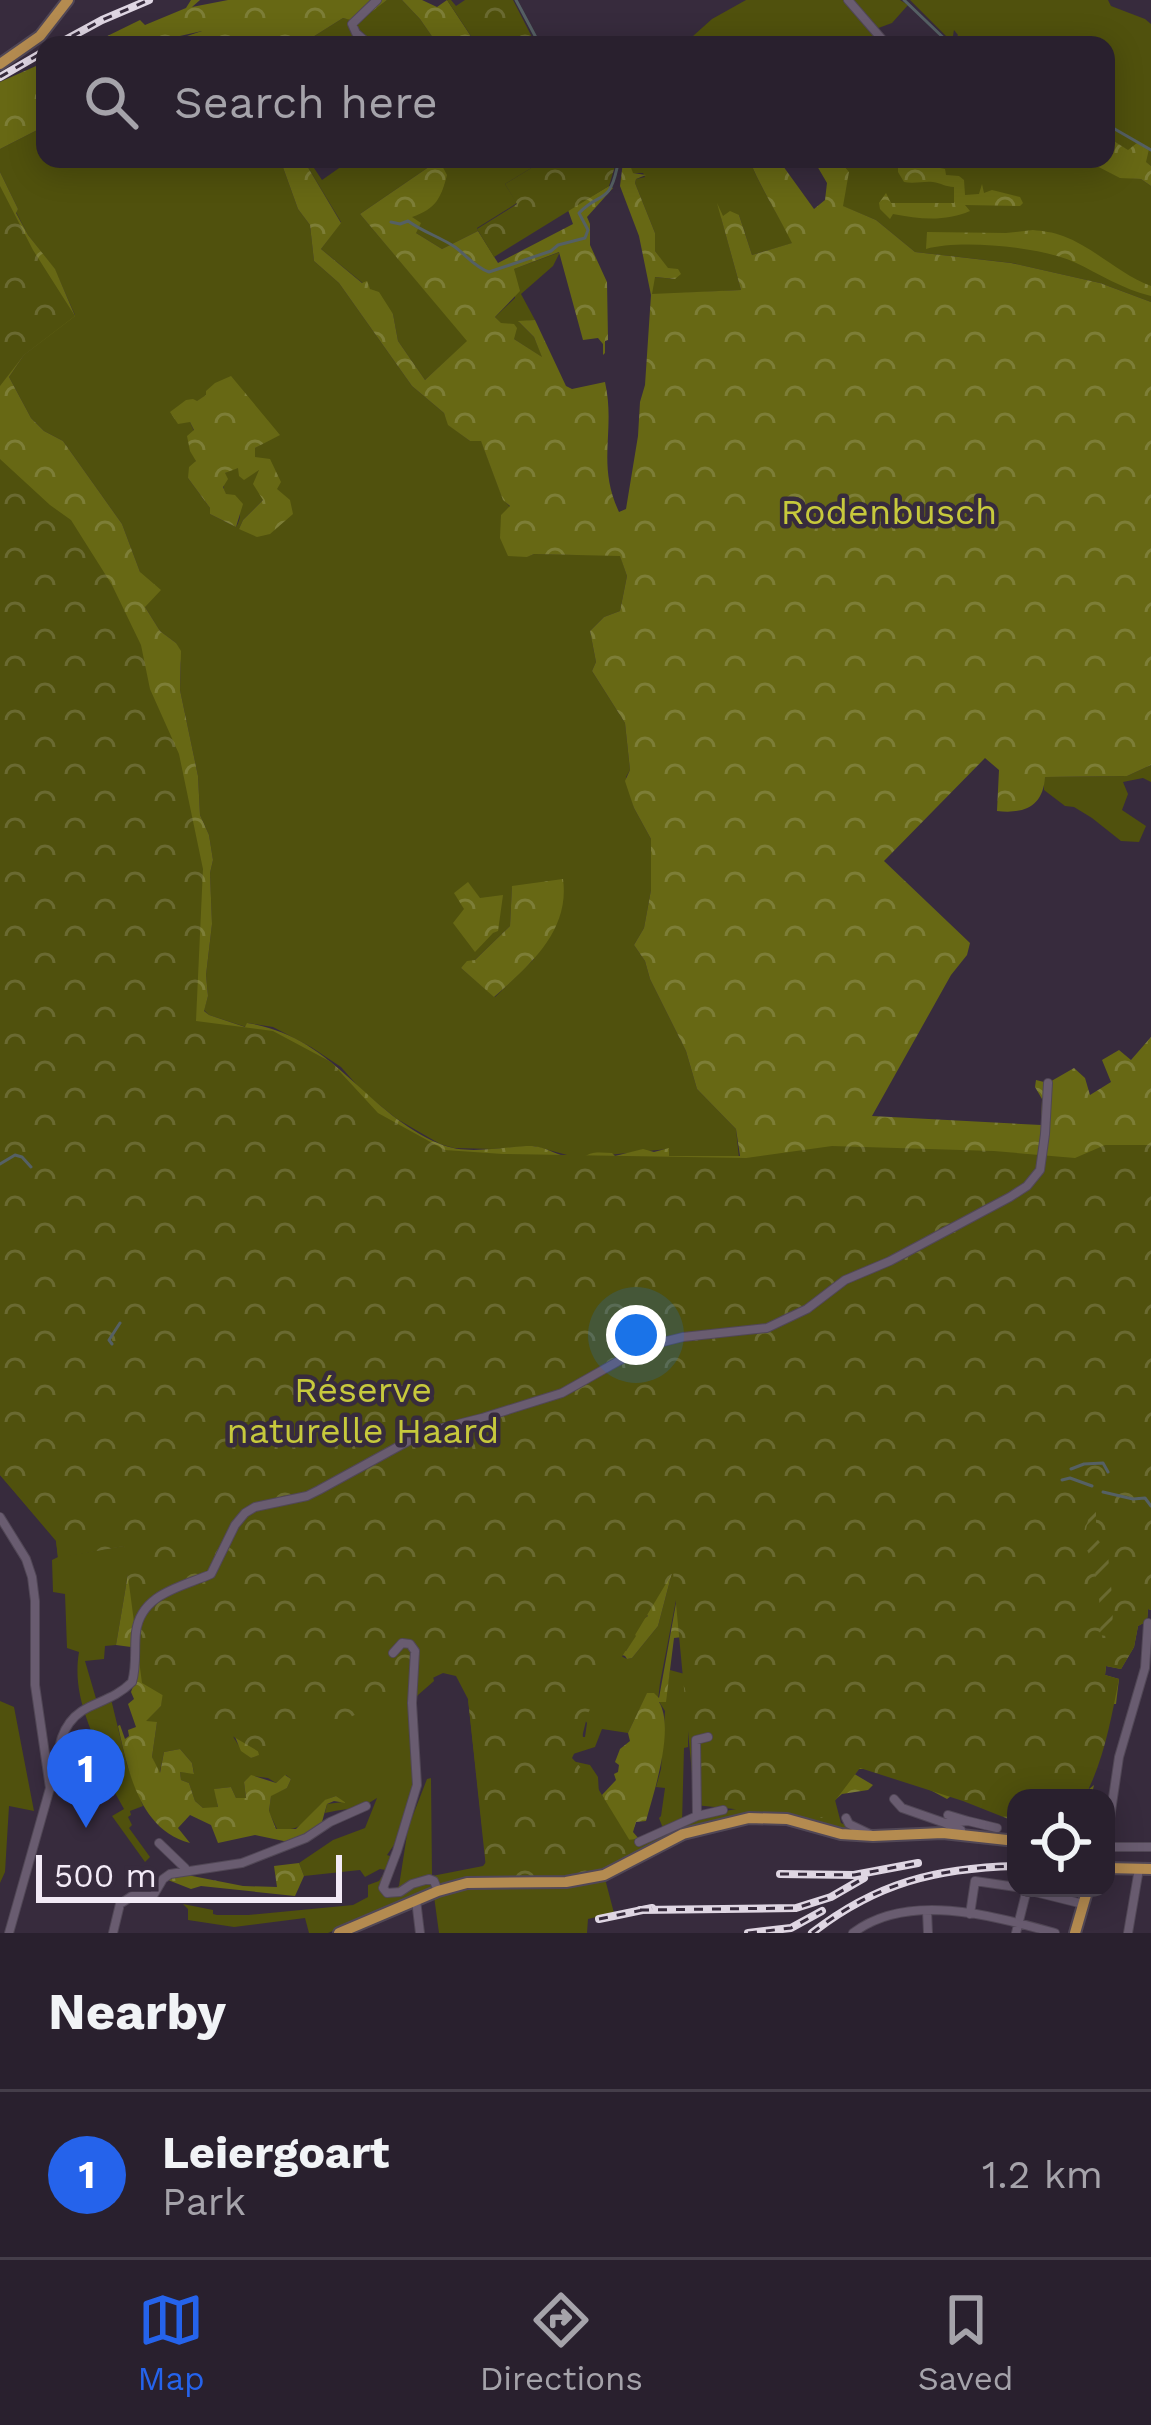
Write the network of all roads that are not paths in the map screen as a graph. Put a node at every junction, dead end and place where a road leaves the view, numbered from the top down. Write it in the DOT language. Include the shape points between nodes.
graph roads {
  1 [pos="68,0"];
  2 [pos="376,0"];
  3 [pos="848,0"];
  4 [pos="40,36"];
  5 [pos="360,36"];
  6 [pos="879,36"];
  7 [pos="36,39"];
  8 [pos="0,64"];
  9 [pos="1048,1083"];
  10 [pos="0,1517"];
  11 [pos="1148,1627"];
  12 [pos="393,1653"];
  13 [pos="708,1737"];
  14 [pos="50,1788"];
  15 [pos="1114,1789"];
  16 [pos="895,1799"];
  17 [pos="366,1806"];
  18 [pos="723,1810"];
  19 [pos="704,1818"];
  20 [pos="846,1818"];
  21 [pos="946,1820"];
  22 [pos="997,1828"];
  23 [pos="962,1835"];
  24 [pos="873,1836"];
  25 [pos="1007,1840"];
  26 [pos="639,1842"];
  27 [pos="160,1843"];
  28 [pos="1115,1846"];
  29 [pos="1151,1847"];
  30 [pos="1115,1867"];
  31 [pos="1145,1869"];
  32 [pos="186,1870"];
  33 [pos="1007,1886"];
  34 [pos="438,1891"];
  35 [pos="1020,1897"];
  36 [pos="1056,1897"];
  37 [pos="1085,1897"];
  38 [pos="416,1900"];
  39 [pos="1083,1904"];
  40 [pos="927,1911"];
  41 [pos="970,1914"];
  42 [pos="1017,1928"];
  43 [pos="9,1933"];
  44 [pos="113,1933"];
  45 [pos="339,1933"];
  46 [pos="420,1933"];
  47 [pos="853,1933"];
  48 [pos="928,1933"];
  49 [pos="1055,1933"];
  50 [pos="1075,1933"];
  51 [pos="1128,1933"];
  1 -- 4 [label="main road"];
  2 -- 5 [label="street" via="352,23"];
  3 -- 6 [label="street"];
  7 -- 8 [label="main road"];
  9 -- 14 [label="street" via="1042,1162 1027,1186 845,1280 807,1309 767,1328 659,1343 562,1393 423,1432 319,1490 245,1513 211,1574 163,1594 141,1614 132,1682 65,1726 58,1785"];
  10 -- 14 [label="street" via="32,1577 35,1684"];
  11 -- 15 [label="street"];
  12 -- 34 [label="street" via="406,1643 415,1651 418,1772 383,1888 397,1893 429,1879"];
  13 -- 19 [label="street" via="696,1740"];
  14 -- 43 [label="street"];
  16 -- 21 [label="street"];
  17 -- 32 [label="street" via="242,1863"];
  18 -- 19 [label="street"];
  19 -- 24 [label="main road" via="775,1818"];
  19 -- 26 [label="street"];
  19 -- 34 [label="main road" via="592,1879 484,1881"];
  20 -- 24 [label="street"];
  21 -- 22 [label="street"];
  21 -- 23 [label="street"];
  23 -- 24 [label="main road"];
  23 -- 25 [label="main road"];
  27 -- 32 [label="street"];
  28 -- 29 [label="street"];
  30 -- 31 [label="main road"];
  31 -- 51 [label="street"];
  32 -- 44 [label="street" via="163,1879 153,1896 122,1902"];
  33 -- 41 [label="street" via="975,1880"];
  34 -- 38 [label="main road"];
  35 -- 42 [label="street"];
  36 -- 39 [label="street"];
  37 -- 39 [label="main road"];
  38 -- 45 [label="main road"];
  38 -- 46 [label="street"];
  39 -- 50 [label="main road"];
  40 -- 41 [label="street"];
  40 -- 47 [label="street" via="878,1917"];
  40 -- 48 [label="street"];
  41 -- 42 [label="street"];
  42 -- 49 [label="street"];
}
